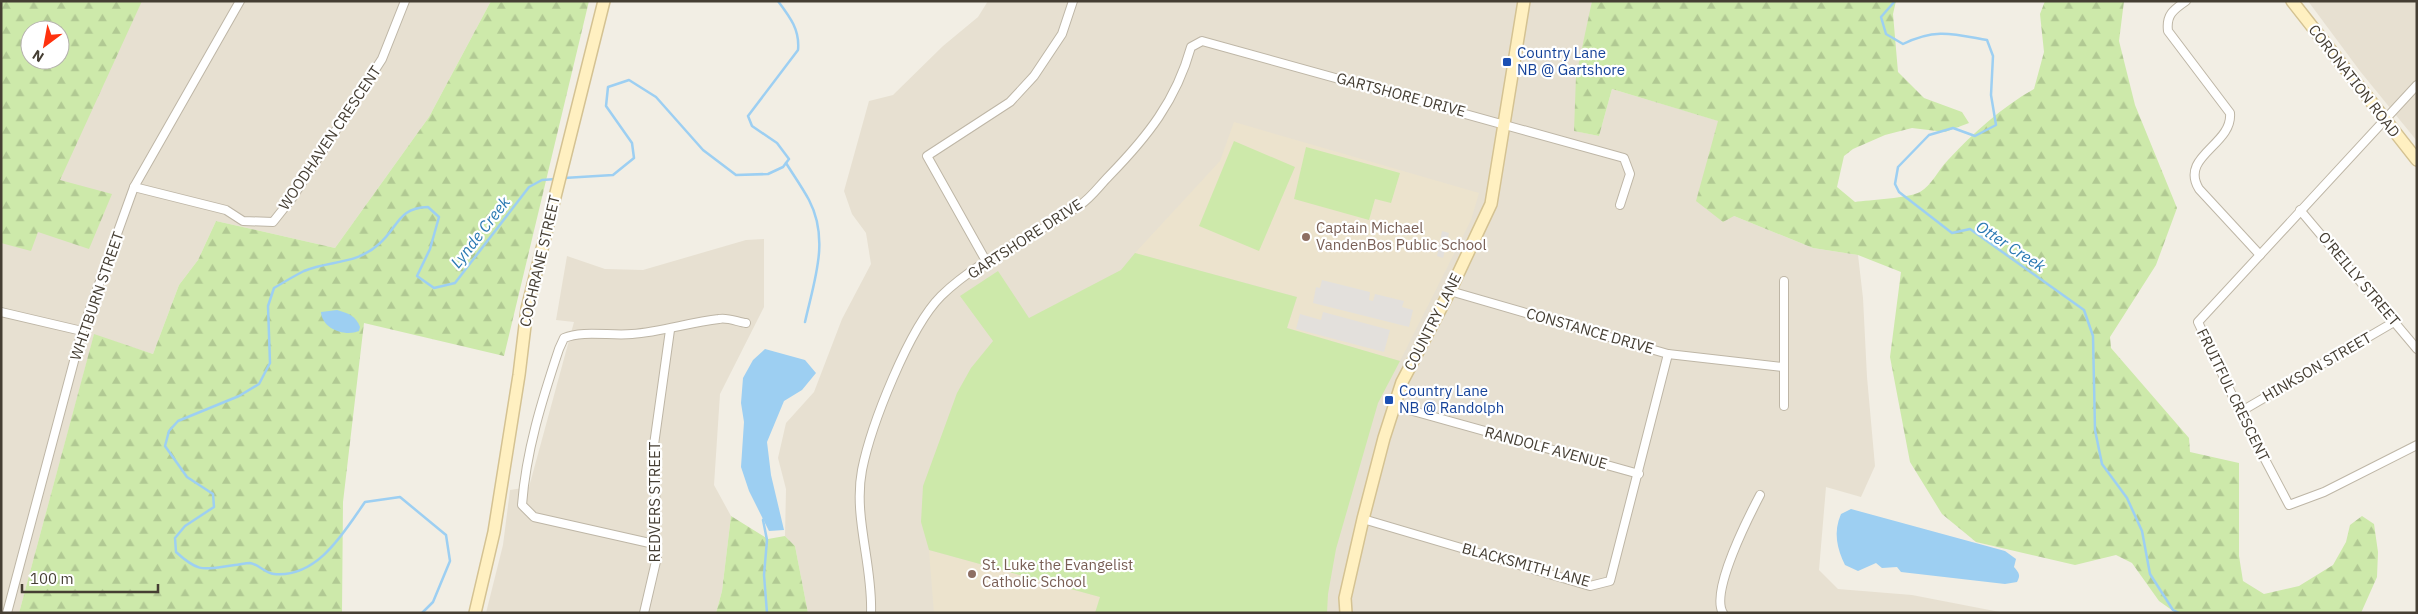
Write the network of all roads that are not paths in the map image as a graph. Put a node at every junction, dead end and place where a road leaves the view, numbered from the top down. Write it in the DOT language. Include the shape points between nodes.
graph roads {
  1 [pos="240,1"];
  2 [pos="405,1"];
  3 [pos="604,1"];
  4 [pos="1073,1"];
  5 [pos="1524,1"];
  6 [pos="2186,1"];
  7 [pos="2292,1"];
  8 [pos="2417,85"];
  9 [pos="2384,120"];
  10 [pos="1505,124"];
  11 [pos="2417,160"];
  12 [pos="134,187"];
  13 [pos="1620,206"];
  14 [pos="2300,210"];
  15 [pos="2260,255"];
  16 [pos="986,261"];
  17 [pos="1784,281"];
  18 [pos="1450,291"];
  19 [pos="1,312"];
  20 [pos="2394,322"];
  21 [pos="746,323"];
  22 [pos="670,330"];
  23 [pos="82,331"];
  24 [pos="2417,349"];
  25 [pos="1668,354"];
  26 [pos="1783,367"];
  27 [pos="1394,406"];
  28 [pos="1784,406"];
  29 [pos="2240,412"];
  30 [pos="2417,445"];
  31 [pos="1639,474"];
  32 [pos="1760,495"];
  33 [pos="1364,519"];
  34 [pos="654,544"];
  35 [pos="7,613"];
  36 [pos="475,613"];
  37 [pos="644,613"];
  38 [pos="871,613"];
  39 [pos="1346,613"];
  40 [pos="1723,613"];
  1 -- 12 [label="street, WHITBURN STREET"];
  2 -- 12 [label="street, WOODHAVEN CRESCENT" via="382,59 273,222 243,221 226,210"];
  3 -- 36 [label="street, COCHRANE STREET" via="526,309 494,532"];
  4 -- 16 [label="street" via="1062,34 1034,76 1010,102 926,156"];
  5 -- 10 [label="street, COUNTRY LANE"];
  6 -- 15 [label="street" via="2170,13 2166,20 2168,31 2230,113 2227,130 2194,168 2194,180"];
  7 -- 9 [label="street, CORONATION ROAD"];
  8 -- 9 [label="street, FRUITFUL CRESCENT"];
  9 -- 11 [label="street, CORONATION ROAD"];
  9 -- 14 [label="street, FRUITFUL CRESCENT"];
  10 -- 13 [label="street, GARTSHORE DRIVE" via="1624,158 1630,174"];
  10 -- 16 [label="street, GARTSHORE DRIVE" via="1202,40 1191,47 1186,66 1165,109 1141,143 1088,198"];
  10 -- 18 [label="street, COUNTRY LANE" via="1491,204"];
  12 -- 23 [label="street, WHITBURN STREET"];
  14 -- 15 [label="street, FRUITFUL CRESCENT"];
  14 -- 20 [label="street, O'REILLY STREET"];
  15 -- 29 [label="street, FRUITFUL CRESCENT" via="2198,322"];
  16 -- 38 [label="street, GARTSHORE DRIVE" via="941,296 915,330 876,422 862,471 861,505 872,593"];
  17 -- 26 [label="street"];
  18 -- 25 [label="street, CONSTANCE DRIVE"];
  18 -- 27 [label="street, COUNTRY LANE" via="1402,382"];
  19 -- 23 [label="street"];
  20 -- 24 [label="street, O'REILLY STREET"];
  20 -- 29 [label="street, HINKSON STREET"];
  21 -- 22 [label="street" via="721,318"];
  22 -- 34 [label="street, REDVERS STREET" via="652,452 656,509"];
  22 -- 34 [label="street" via="600,336 575,333 564,338 545,391 524,472 522,505 534,517"];
  23 -- 35 [label="street, WHITBURN STREET"];
  25 -- 26 [label="street"];
  25 -- 31 [label="street, CONSTANCE DRIVE"];
  26 -- 28 [label="street"];
  27 -- 31 [label="street, RANDOLF AVENUE"];
  27 -- 33 [label="street, COUNTRY LANE"];
  29 -- 30 [label="street, FRUITFUL CRESCENT" via="2289,505 2324,492"];
  31 -- 33 [label="street, BLACKSMITH LANE" via="1610,581 1590,586"];
  32 -- 40 [label="street" via="1736,540 1719,601"];
  33 -- 39 [label="street, COUNTRY LANE" via="1345,598"];
  34 -- 37 [label="street, REDVERS STREET" via="657,557"];
}
